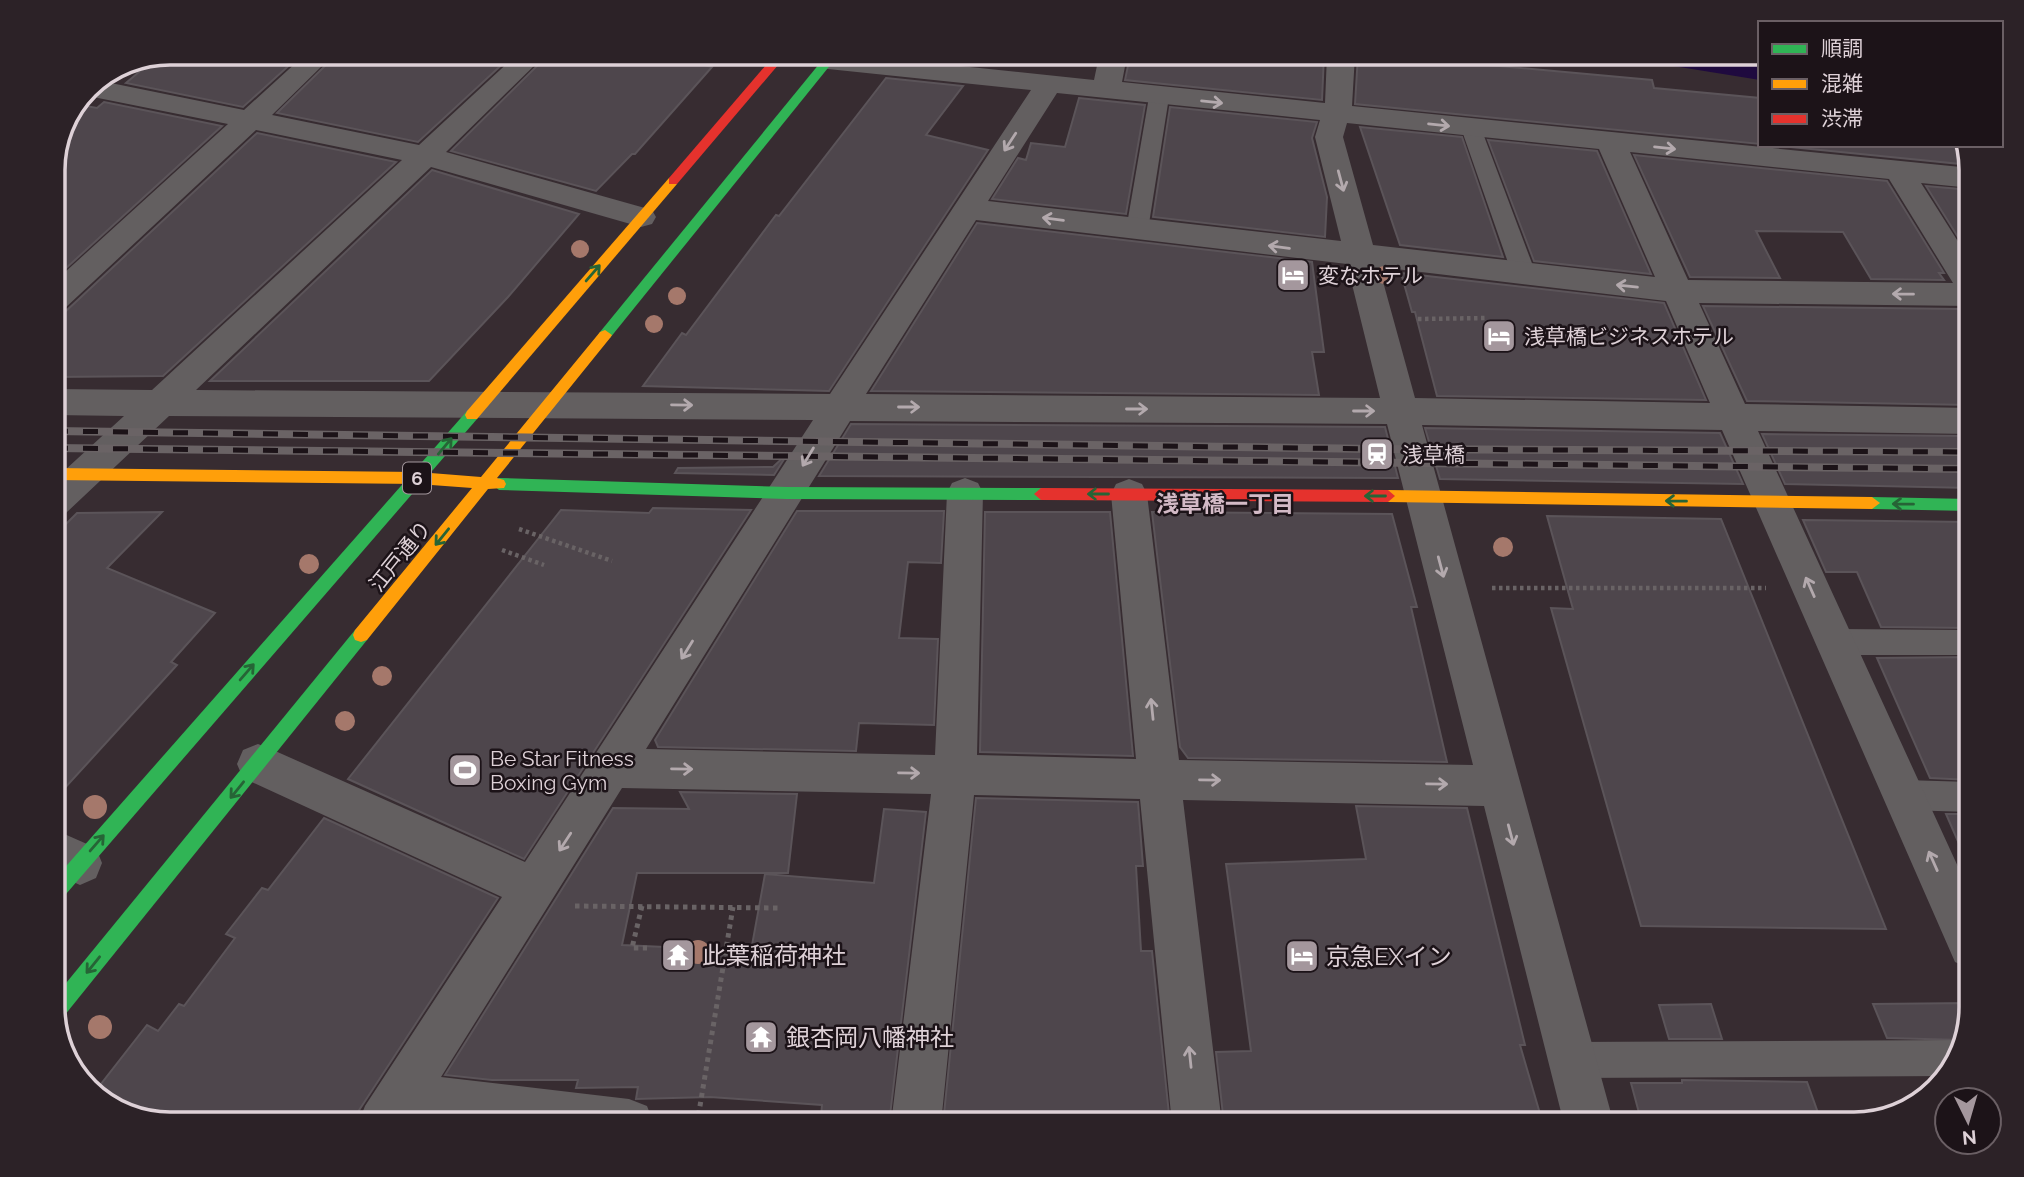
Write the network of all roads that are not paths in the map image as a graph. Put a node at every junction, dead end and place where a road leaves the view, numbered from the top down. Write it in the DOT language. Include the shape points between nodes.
graph roads {
  1 [pos="311,65"];
  2 [pos="522,65"];
  3 [pos="772,65"];
  4 [pos="817,65"];
  5 [pos="874,65"];
  6 [pos="1111,65"];
  7 [pos="1341,65"];
  8 [pos="1048,85"];
  9 [pos="101,90"];
  10 [pos="1106,91"];
  11 [pos="1159,97"];
  12 [pos="1336,115"];
  13 [pos="249,121"];
  14 [pos="1471,128"];
  15 [pos="1611,143"];
  16 [pos="427,156"];
  17 [pos="1899,171"];
  18 [pos="1959,177"];
  19 [pos="967,209"];
  20 [pos="641,217"];
  21 [pos="1137,230"];
  22 [pos="1362,257"];
  23 [pos="1959,268"];
  24 [pos="1524,274"];
  25 [pos="65,290"];
  26 [pos="1677,291"];
  27 [pos="1959,295"];
  28 [pos="65,402"];
  29 [pos="160,402"];
  30 [pos="481,403"];
  31 [pos="549,404"];
  32 [pos="838,407"];
  33 [pos="1400,411"];
  34 [pos="1733,417"];
  35 [pos="1959,421"];
  36 [pos="68,474"];
  37 [pos="418,478"];
  38 [pos="485,484"];
  39 [pos="787,493"];
  40 [pos="965,493"];
  41 [pos="1129,494"];
  42 [pos="1422,496"];
  43 [pos="1772,502"];
  44 [pos="1959,505"];
  45 [pos="1835,642"];
  46 [pos="1959,643"];
  47 [pos="258,764"];
  48 [pos="613,768"];
  49 [pos="955,774"];
  50 [pos="1160,779"];
  51 [pos="1499,786"];
  52 [pos="1903,795"];
  53 [pos="1959,797"];
  54 [pos="66,856"];
  55 [pos="530,897"];
  56 [pos="1959,918"];
  57 [pos="65,999"];
  58 [pos="1946,1058"];
  59 [pos="1571,1060"];
  60 [pos="391,1111"];
  61 [pos="917,1112"];
  62 [pos="1196,1112"];
  63 [pos="1585,1112"];
  1 -- 13 [label="street"];
  2 -- 16 [label="street"];
  3 -- 20 [label="main road, 江戸通り / 6"];
  4 -- 31 [label="main road, 江戸通り"];
  5 -- 8 [label="street"];
  6 -- 10 [label="street"];
  7 -- 12 [label="street" via="1342,97"];
  8 -- 10 [label="street"];
  8 -- 19 [label="street, one-way"];
  9 -- 13 [label="street"];
  10 -- 11 [label="street"];
  11 -- 12 [label="street, one-way"];
  11 -- 21 [label="lane"];
  12 -- 14 [label="street, one-way"];
  12 -- 22 [label="street, one-way" via="1329,138"];
  13 -- 16 [label="street"];
  13 -- 25 [label="street"];
  14 -- 15 [label="street"];
  14 -- 24 [label="lane"];
  15 -- 17 [label="street, one-way"];
  15 -- 26 [label="street"];
  16 -- 20 [label="street"];
  16 -- 29 [label="street"];
  17 -- 18 [label="street"];
  17 -- 23 [label="street"];
  21 -- 19 [label="street, one-way"];
  19 -- 32 [label="street"];
  30 -- 20 [label="main road, 江戸通り / 6, one-way"];
  22 -- 21 [label="street, one-way"];
  22 -- 24 [label="street"];
  22 -- 33 [label="street"];
  26 -- 24 [label="street, one-way"];
  27 -- 26 [label="street, one-way"];
  26 -- 34 [label="street"];
  28 -- 29 [label="street"];
  29 -- 30 [label="street"];
  29 -- 36 [label="street"];
  30 -- 31 [label="street"];
  37 -- 30 [label="main road, 江戸通り / 6, one-way"];
  31 -- 32 [label="street, one-way"];
  31 -- 38 [label="main road, 江戸通り"];
  32 -- 33 [label="street, one-way"];
  32 -- 39 [label="street, one-way"];
  33 -- 34 [label="street"];
  33 -- 42 [label="street"];
  34 -- 35 [label="street"];
  34 -- 43 [label="street"];
  36 -- 37 [label="main road"];
  37 -- 38 [label="main road"];
  54 -- 37 [label="main road, 江戸通り / 6, one-way"];
  38 -- 39 [label="main road"];
  38 -- 47 [label="main road, 江戸通り, one-way"];
  39 -- 40 [label="main road"];
  39 -- 48 [label="street, one-way"];
  41 -- 40 [label="main road, one-way"];
  40 -- 49 [label="street"];
  42 -- 41 [label="main road, one-way"];
  50 -- 41 [label="street, one-way"];
  43 -- 42 [label="main road, one-way"];
  42 -- 51 [label="street, one-way"];
  44 -- 43 [label="main road, one-way"];
  45 -- 43 [label="street, one-way"];
  45 -- 46 [label="lane"];
  45 -- 52 [label="street"];
  47 -- 55 [label="street"];
  47 -- 57 [label="main road, 江戸通り, one-way"];
  48 -- 49 [label="street, one-way"];
  48 -- 55 [label="street, one-way"];
  49 -- 50 [label="street"];
  49 -- 61 [label="street"];
  50 -- 51 [label="street, one-way"];
  62 -- 50 [label="street, one-way"];
  51 -- 59 [label="street, one-way"];
  52 -- 53 [label="lane"];
  56 -- 52 [label="street, one-way"];
  55 -- 60 [label="street"];
  58 -- 59 [label="lane"];
  59 -- 63 [label="street"];
}
